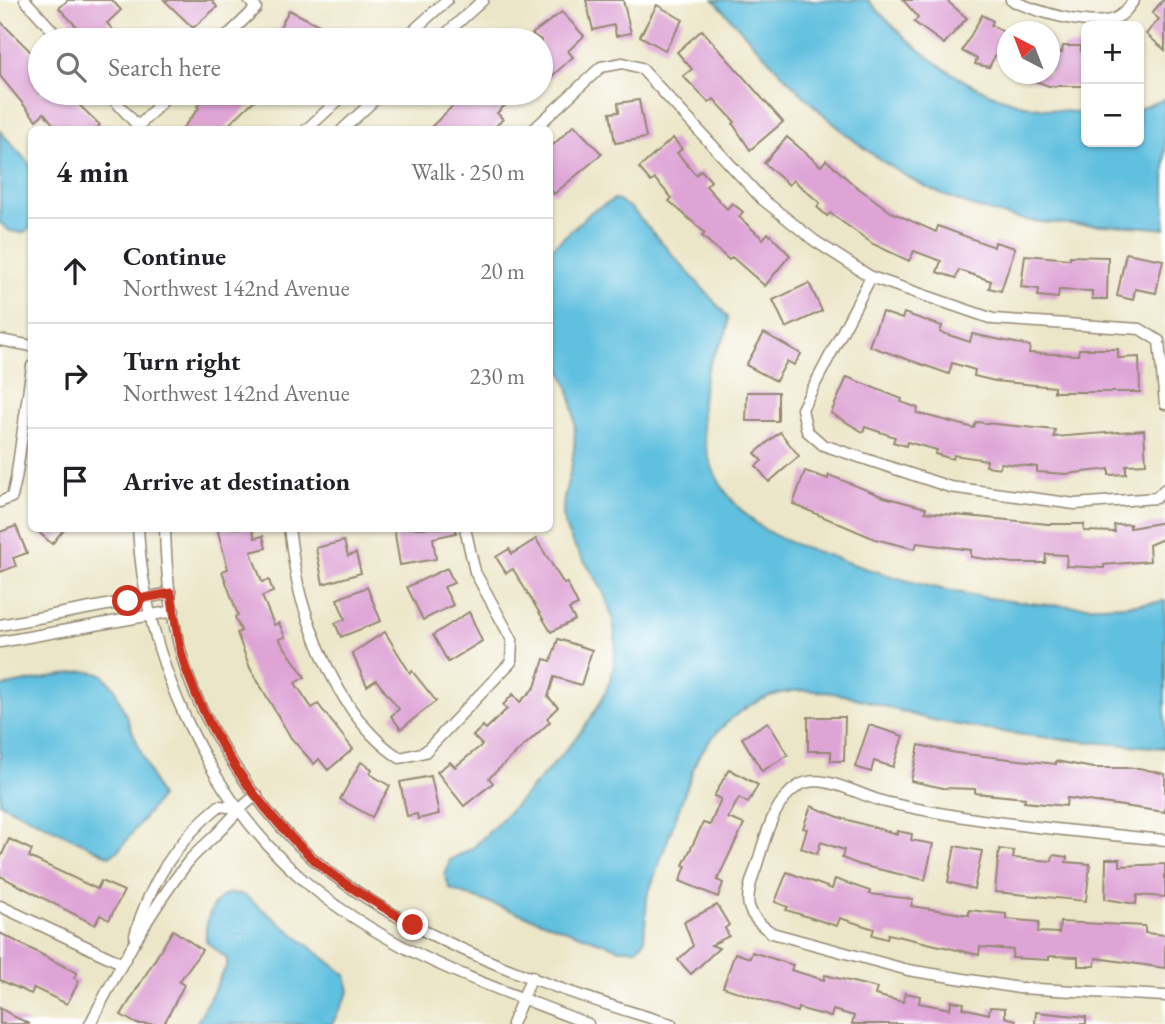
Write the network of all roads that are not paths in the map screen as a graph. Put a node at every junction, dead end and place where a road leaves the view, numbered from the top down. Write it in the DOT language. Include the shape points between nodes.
graph roads {
  1 [pos="25,0"];
  2 [pos="447,0"];
  3 [pos="483,0"];
  4 [pos="1011,0"];
  5 [pos="1134,0"];
  6 [pos="252,4"];
  7 [pos="50,28"];
  8 [pos="233,28"];
  9 [pos="416,28"];
  10 [pos="452,28"];
  11 [pos="118,105"];
  12 [pos="158,105"];
  13 [pos="333,105"];
  14 [pos="369,105"];
  15 [pos="135,126"];
  16 [pos="137,126"];
  17 [pos="310,126"];
  18 [pos="346,126"];
  19 [pos="537,126"];
  20 [pos="871,277"];
  21 [pos="0,340"];
  22 [pos="28,345"];
  23 [pos="28,392"];
  24 [pos="1165,404"];
  25 [pos="1164,490"];
  26 [pos="0,502"];
  27 [pos="139,532"];
  28 [pos="164,532"];
  29 [pos="290,532"];
  30 [pos="466,532"];
  31 [pos="171,593"];
  32 [pos="147,597"];
  33 [pos="174,611"];
  34 [pos="150,616"];
  35 [pos="0,625"];
  36 [pos="0,642"];
  37 [pos="257,795"];
  38 [pos="238,808"];
  39 [pos="1165,841"];
  40 [pos="0,906"];
  41 [pos="134,943"];
  42 [pos="121,963"];
  43 [pos="532,976"];
  44 [pos="1165,996"];
  45 [pos="523,998"];
  46 [pos="90,1024"];
  47 [pos="512,1024"];
  48 [pos="588,1024"];
  49 [pos="671,1024"];
  1 -- 7 [label="street"];
  2 -- 9 [label="street"];
  3 -- 10 [label="street"];
  4 -- 5 [label="street" via="1094,21 1115,19"];
  6 -- 8 [label="street"];
  11 -- 15 [label="street"];
  12 -- 16 [label="street"];
  13 -- 17 [label="street"];
  14 -- 18 [label="street"];
  19 -- 20 [label="street" via="601,67 622,62 641,68 762,199"];
  20 -- 24 [label="street" via="993,319 1140,329 1159,341"];
  20 -- 25 [label="street" via="802,409 807,432 823,444 950,487 1075,503 1156,498"];
  21 -- 22 [label="street"];
  23 -- 26 [label="street" via="12,497"];
  27 -- 32 [label="street"];
  28 -- 31 [label="street"];
  29 -- 30 [label="street" via="302,601 316,642 364,723 380,745 400,758 425,752 511,662 512,640 475,572"];
  31 -- 32 [label="street"];
  31 -- 33 [label="street"];
  32 -- 34 [label="street"];
  32 -- 35 [label="street"];
  33 -- 34 [label="street"];
  33 -- 37 [label="street" via="186,669 207,720"];
  34 -- 36 [label="street"];
  34 -- 38 [label="street" via="171,684 194,737"];
  37 -- 38 [label="street"];
  37 -- 43 [label="street" via="312,858 360,894 413,925"];
  38 -- 41 [label="street" via="187,864"];
  38 -- 41 [label="street" via="219,806 184,840 149,896"];
  38 -- 45 [label="street" via="300,878 350,915 403,946"];
  39 -- 44 [label="street" via="983,822 882,801 818,780 799,785 779,803 746,895 754,920 772,933 908,970 1019,988"];
  40 -- 42 [label="street"];
  41 -- 42 [label="street"];
  42 -- 46 [label="street"];
  43 -- 45 [label="street"];
  43 -- 49 [label="street"];
  45 -- 47 [label="street"];
  45 -- 48 [label="street"];
}
